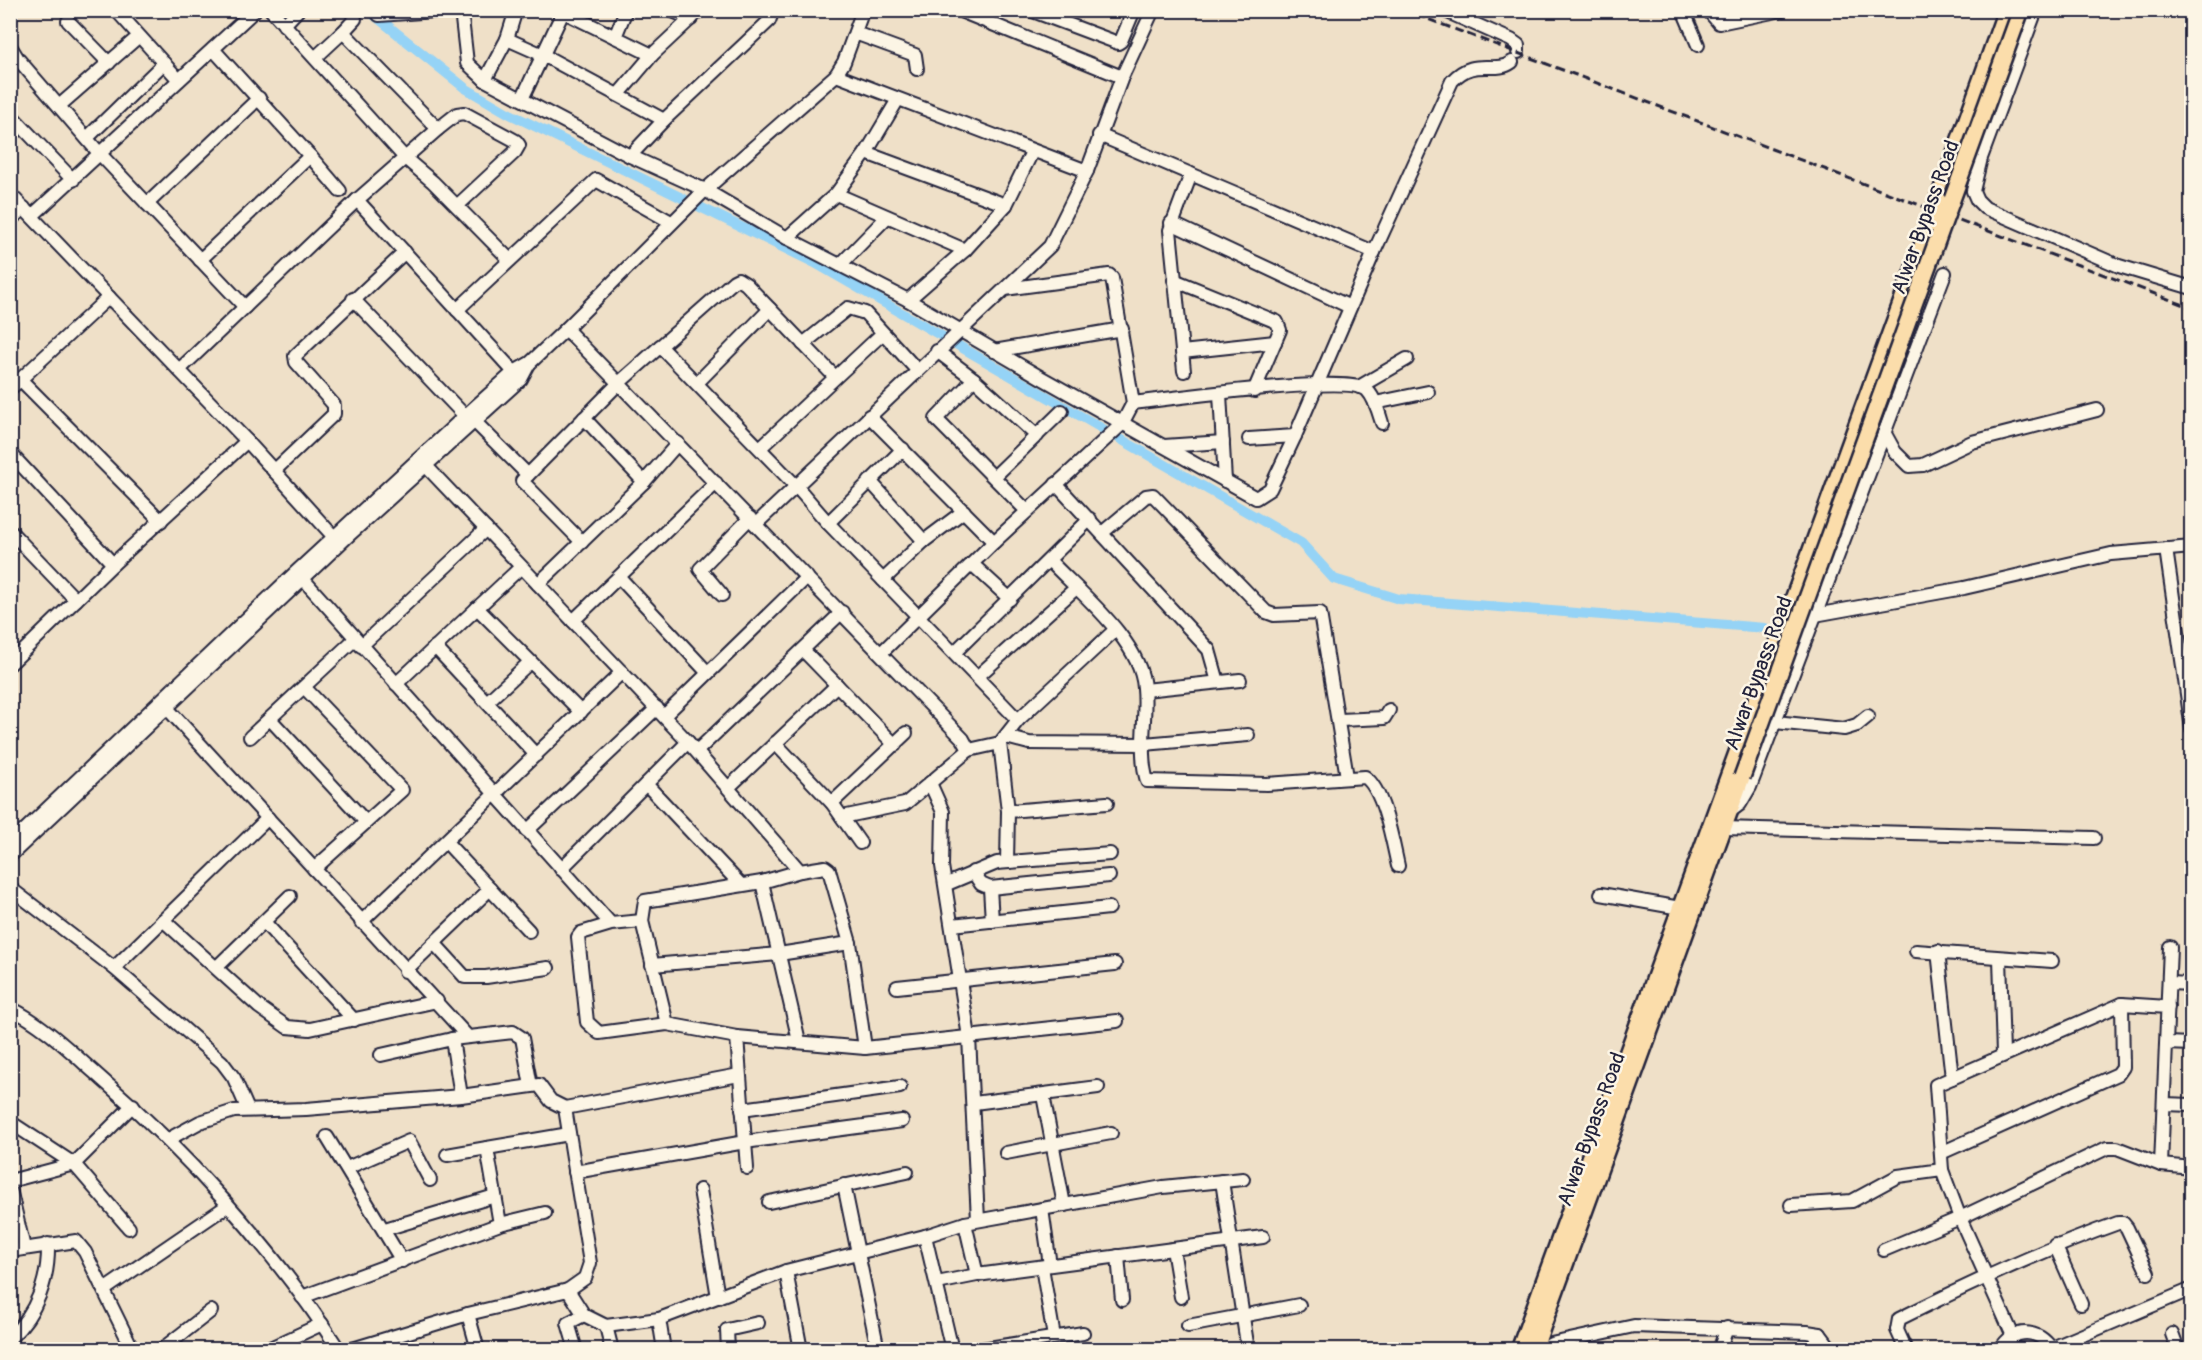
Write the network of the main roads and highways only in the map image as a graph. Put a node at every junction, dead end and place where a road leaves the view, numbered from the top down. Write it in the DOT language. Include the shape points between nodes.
graph roads {
  1 [pos="2006,10"];
  2 [pos="2021,10"];
  3 [pos="1545,1345"];
  4 [pos="1519,1350"];
  1 -- 4 [label="main road, Alwar Bypass Road, bridge"];
  2 -- 3 [label="main road, Alwar Bypass Road, bridge" via="1725,821"];
}
